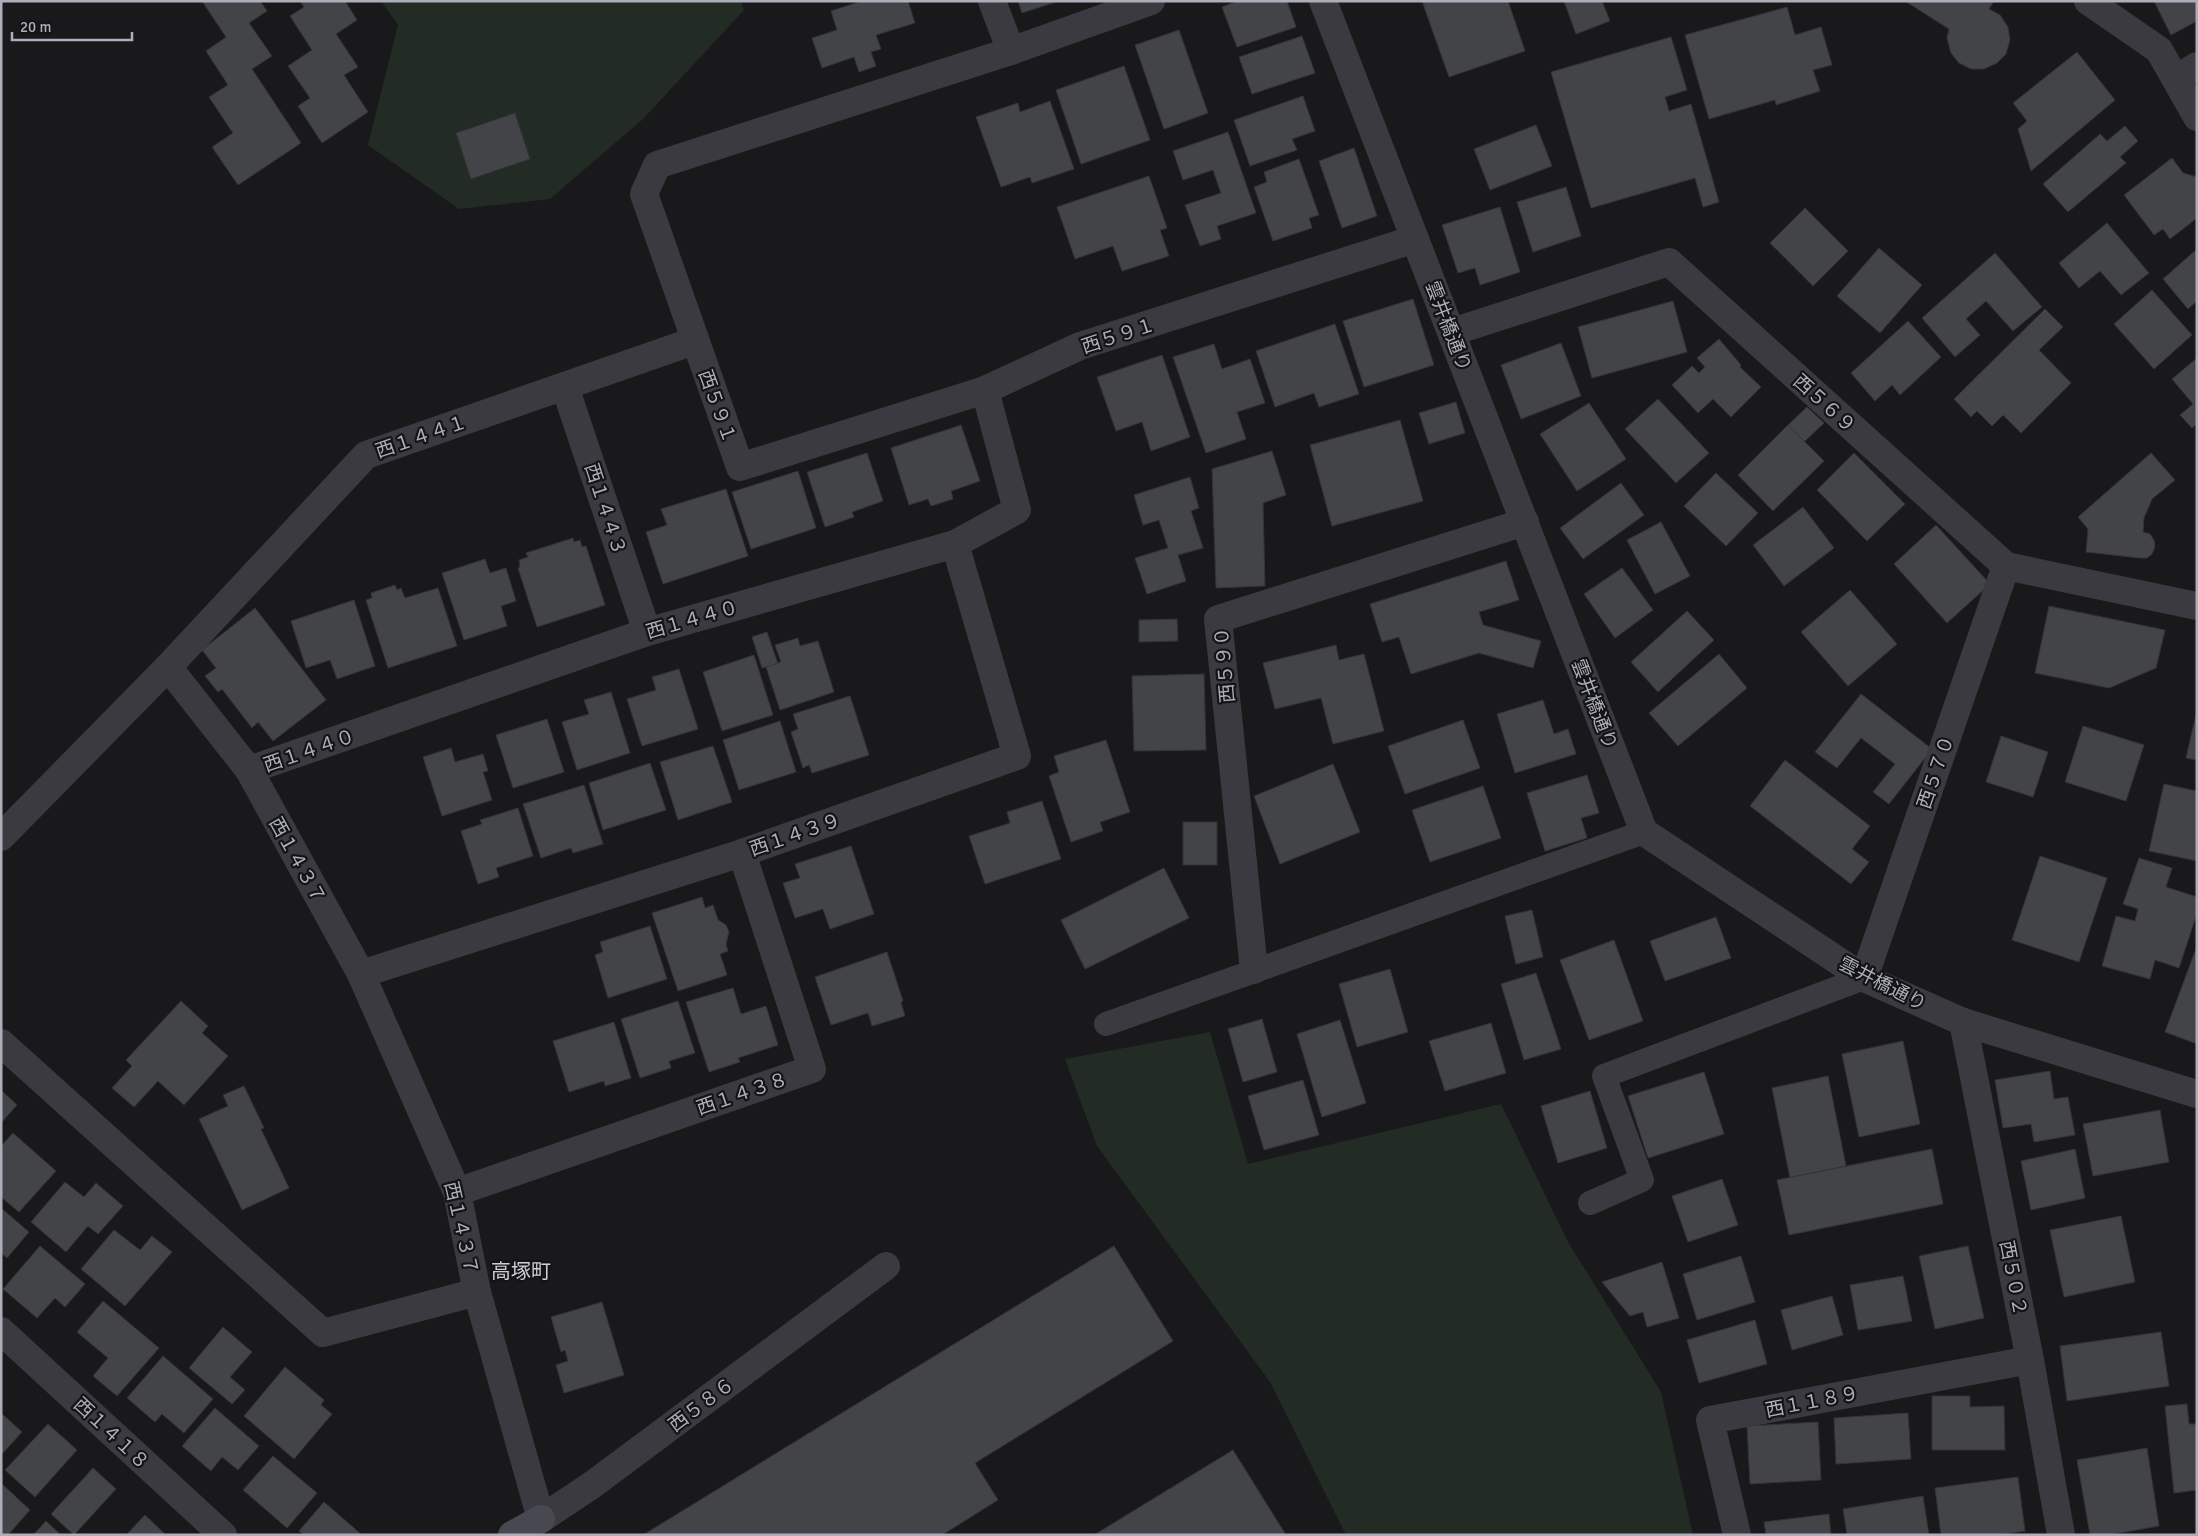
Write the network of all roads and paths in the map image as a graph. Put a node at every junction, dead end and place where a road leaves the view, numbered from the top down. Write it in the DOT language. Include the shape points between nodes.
graph roads {
  1 [pos="992,1"];
  2 [pos="1151,1"];
  3 [pos="1323,1"];
  4 [pos="2088,1"];
  5 [pos="1011,51"];
  6 [pos="2186,72"];
  7 [pos="2197,117"];
  8 [pos="1416,239"];
  9 [pos="1452,332"];
  10 [pos="694,340"];
  11 [pos="565,386"];
  12 [pos="985,390"];
  13 [pos="1525,522"];
  14 [pos="955,544"];
  15 [pos="2006,566"];
  16 [pos="2197,606"];
  17 [pos="647,632"];
  18 [pos="168,667"];
  19 [pos="248,770"];
  20 [pos="1644,832"];
  21 [pos="1,837"];
  22 [pos="742,853"];
  23 [pos="1254,970"];
  24 [pos="361,974"];
  25 [pos="1864,978"];
  26 [pos="1963,1022"];
  27 [pos="1106,1024"];
  28 [pos="1,1043"];
  29 [pos="2197,1094"];
  30 [pos="457,1192"];
  31 [pos="1590,1203"];
  32 [pos="886,1266"];
  33 [pos="477,1292"];
  34 [pos="1,1331"];
  35 [pos="2030,1360"];
  36 [pos="541,1519"];
  37 [pos="223,1535"];
  38 [pos="512,1535"];
  39 [pos="1737,1535"];
  40 [pos="2061,1535"];
  1 -- 5 [label="street"];
  2 -- 5 [label="street, 西５９１"];
  3 -- 8 [label="street, 雲井橋通り"];
  4 -- 6 [label="street"];
  5 -- 10 [label="street, 西５９１" via="657,165 644,194"];
  6 -- 7 [label="street"];
  8 -- 9 [label="street, 雲井橋通り"];
  8 -- 12 [label="street, 西５９１" via="1080,346"];
  9 -- 13 [label="street, 雲井橋通り"];
  9 -- 15 [label="street, 西５６９" via="1668,262"];
  10 -- 11 [label="street, 西１４４１"];
  10 -- 12 [label="street, 西５９１" via="740,467"];
  11 -- 17 [label="street, 西１４４３"];
  11 -- 18 [label="street, 西１４４１" via="366,454"];
  12 -- 14 [label="street, 西１４４０" via="1017,510"];
  13 -- 20 [label="street, 雲井橋通り"];
  13 -- 23 [label="street, 西５９０" via="1218,619"];
  14 -- 17 [label="street, 西１４４０"];
  14 -- 22 [label="street, 西１４３９" via="1017,756"];
  15 -- 16 [label="street"];
  15 -- 25 [label="street, 西５７０"];
  17 -- 19 [label="street, 西１４４０"];
  18 -- 19 [label="street, 西１４３７"];
  18 -- 21 [label="street"];
  19 -- 24 [label="street, 西１４３７"];
  20 -- 23 [label="lane"];
  20 -- 25 [label="street, 雲井橋通り"];
  22 -- 24 [label="street, 西１４３９"];
  22 -- 30 [label="street, 西１４３８" via="812,1069"];
  23 -- 27 [label="lane"];
  24 -- 30 [label="street, 西１４３７"];
  25 -- 26 [label="street, 雲井橋通り"];
  25 -- 31 [label="lane" via="1604,1076 1642,1180"];
  26 -- 29 [label="street, 雲井橋通り"];
  26 -- 35 [label="street, 西５０２"];
  28 -- 33 [label="street, 西１４３７" via="323,1333"];
  30 -- 33 [label="street, 西１４３７"];
  32 -- 36 [label="street, 西５８６" via="592,1485"];
  33 -- 36 [label="street, 西１４３７"];
  34 -- 37 [label="street, 西１４１８"];
  35 -- 39 [label="street, 西１１８９" via="1710,1420"];
  35 -- 40 [label="street, 西５０２"];
  36 -- 38 [label="street, 西５８６"];
}
